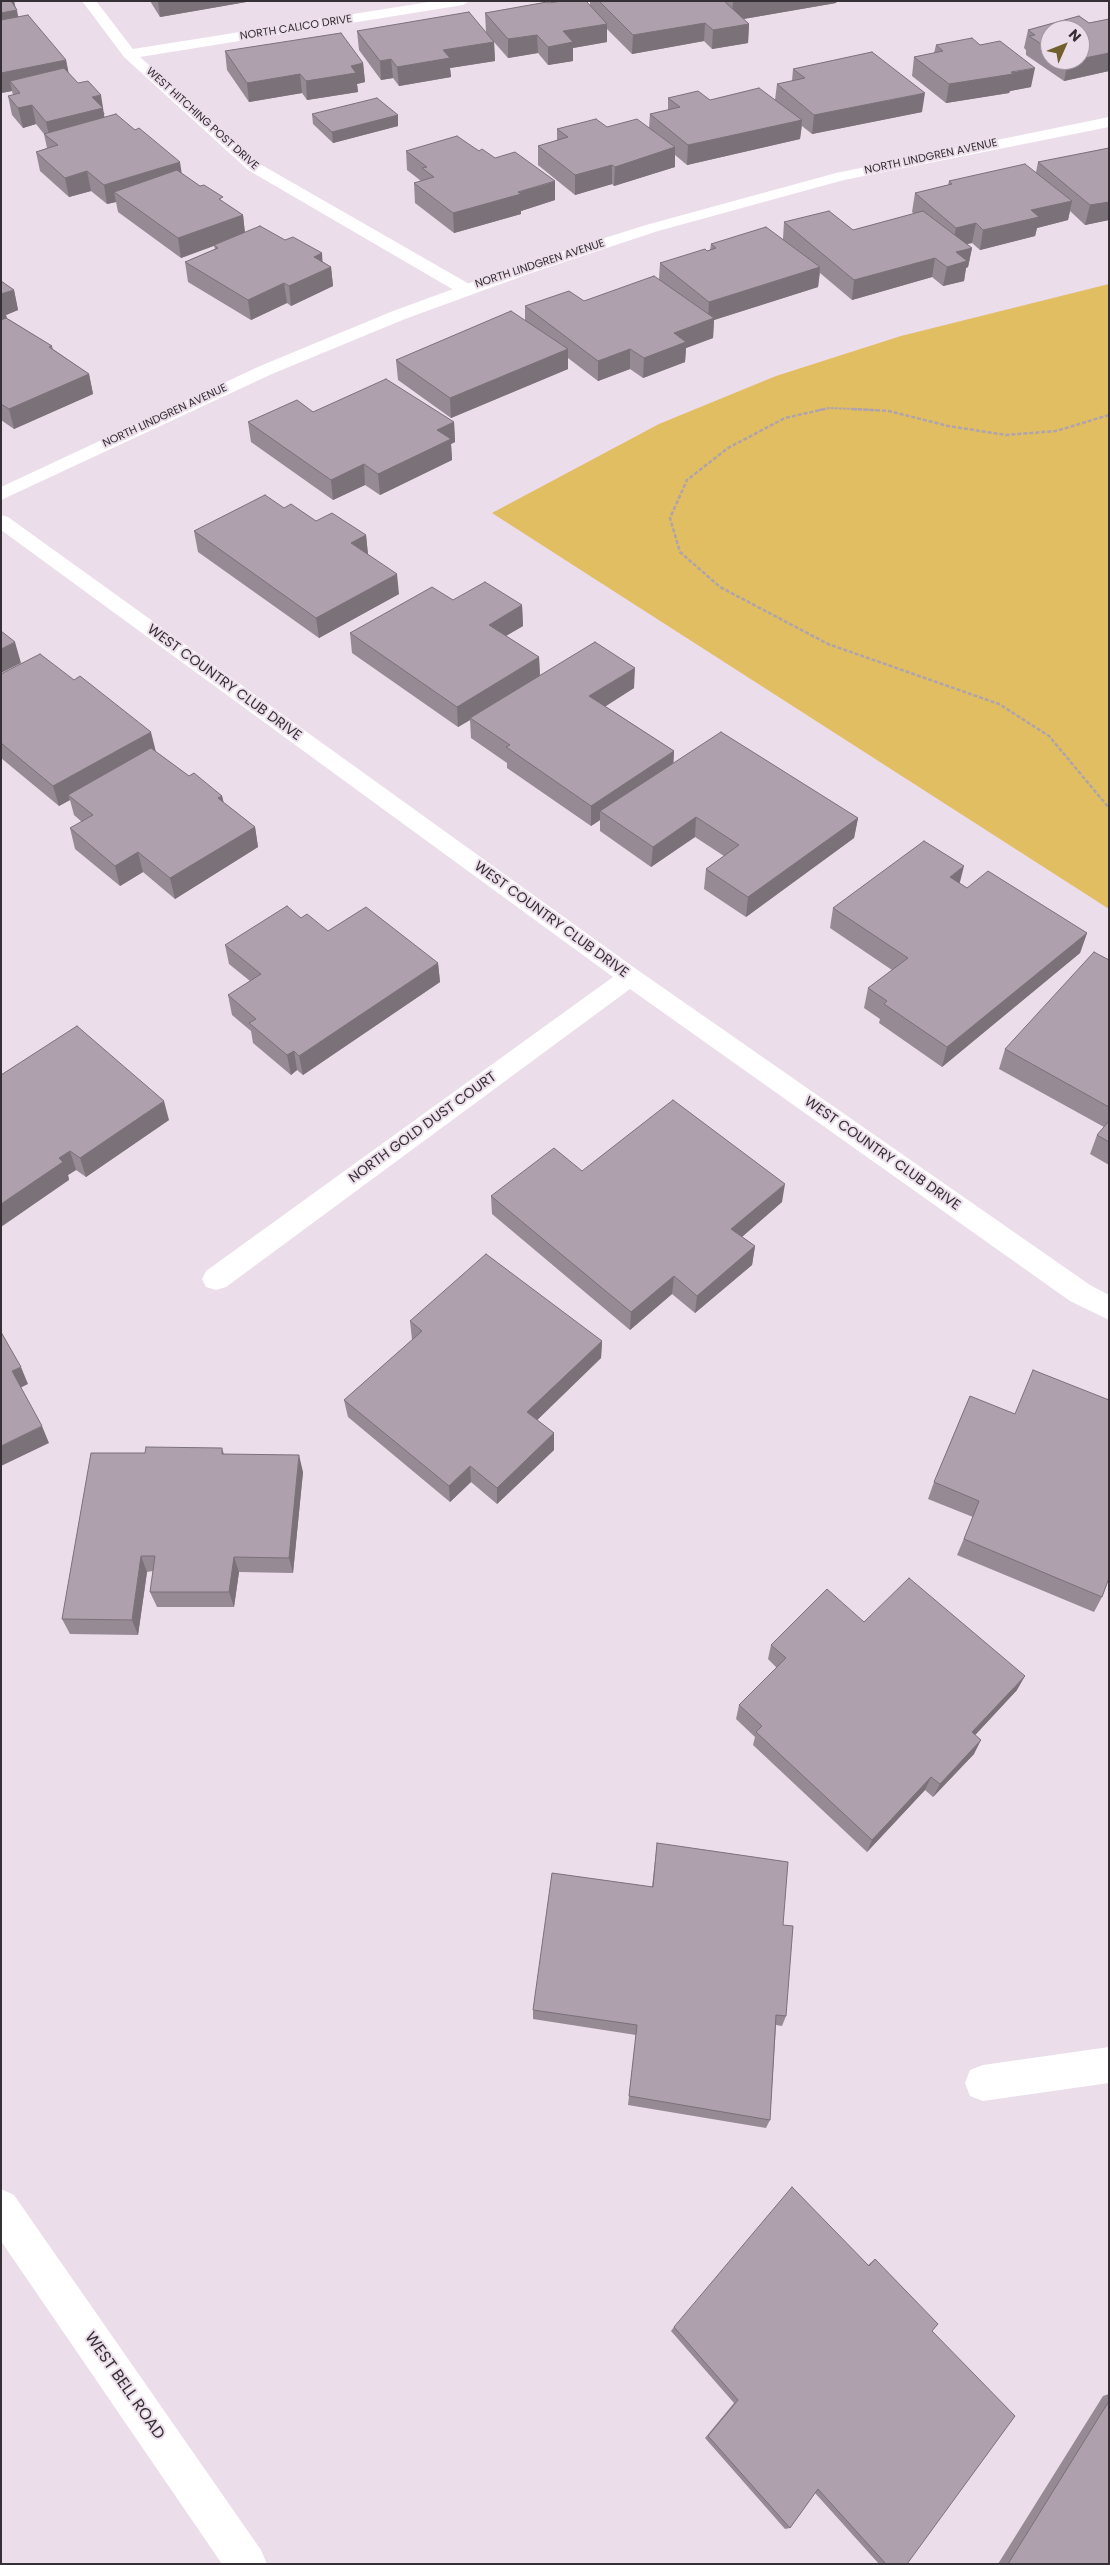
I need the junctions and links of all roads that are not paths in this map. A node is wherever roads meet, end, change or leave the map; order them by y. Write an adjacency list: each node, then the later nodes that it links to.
1 (89, 1): 3 (street, WEST HITCHING POST DRIVE)
2 (463, 1): 3 (street, NORTH CALICO DRIVE)
3 (129, 54): 5 (street, WEST HITCHING POST DRIVE)
4 (1109, 122): 5 (street, NORTH LINDGREN AVENUE)
5 (466, 289): 6 (street, NORTH LINDGREN AVENUE)
6 (1, 494)
7 (1, 522): 8 (street, WEST COUNTRY CLUB DRIVE)
8 (630, 977): 9 (street, NORTH GOLD DUST COURT); 10 (street, WEST COUNTRY CLUB DRIVE)
9 (216, 1279)
10 (1109, 1309)
11 (1109, 2065): 12 (street)
12 (983, 2083)
13 (1, 2208): 14 (street, WEST BELL ROAD)
14 (247, 2564)

